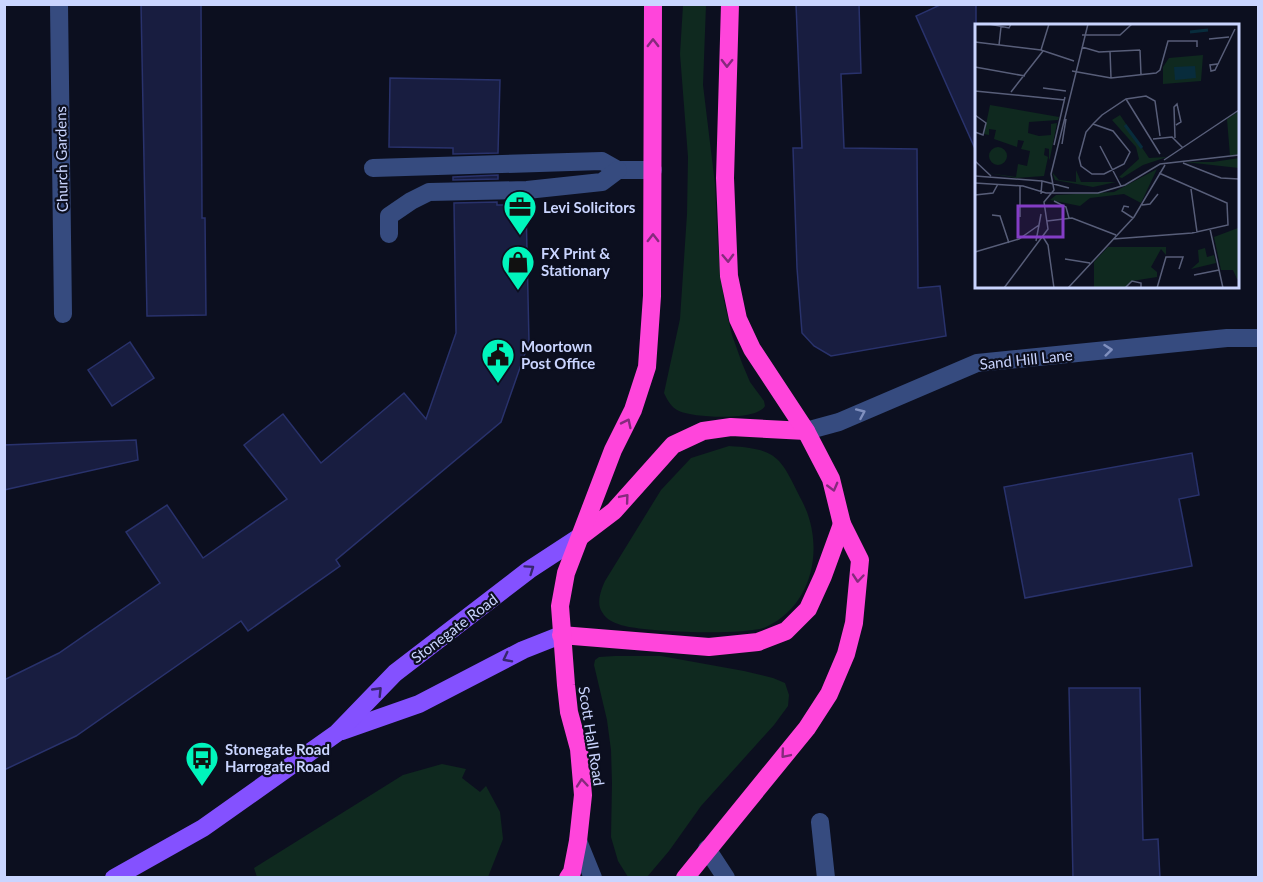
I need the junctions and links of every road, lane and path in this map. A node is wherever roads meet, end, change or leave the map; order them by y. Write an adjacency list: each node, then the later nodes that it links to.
1 (59, 4): 8 (street, Church Gardens)
2 (653, 4): 6 (highway, Scott Hall Road, one-way to 2)
3 (729, 4): 10 (highway, one-way to 10)
4 (373, 168): 5 (street)
5 (618, 170): 6 (street); 7 (street)
6 (653, 170): 12 (highway, Scott Hall Road, one-way to 6)
7 (389, 234)
8 (63, 314)
9 (1258, 338): 10 (street, Sand Hill Lane, one-way to 9)
10 (806, 431): 11 (highway, one-way to 11); 12 (highway, one-way to 10)
11 (842, 524): 13 (highway); 17 (highway, one-way to 17)
12 (581, 536): 13 (highway, Scott Hall Road); 14 (main road, Stonegate Road, one-way to 12)
13 (561, 635): 14 (main road, Stonegate Road, one-way to 14); 16 (highway, Scott Hall Road, one-way to 13)
14 (337, 733): 18 (main road, Stonegate Road)
15 (820, 822): 23 (street)
16 (578, 841): 19 (highway, Scott Hall Road); 20 (street)
17 (707, 849): 21 (highway); 22 (street)
18 (114, 878)
19 (568, 878)
20 (593, 878)
21 (685, 878)
22 (726, 878)
23 (826, 878)

